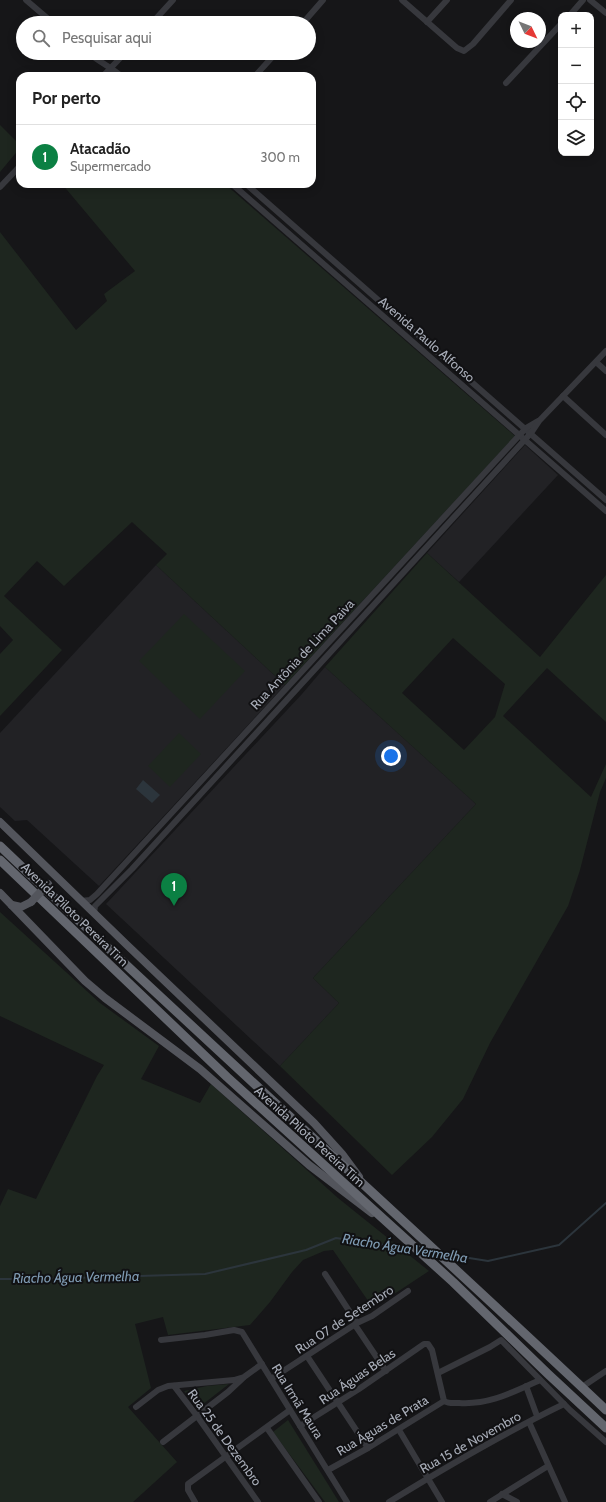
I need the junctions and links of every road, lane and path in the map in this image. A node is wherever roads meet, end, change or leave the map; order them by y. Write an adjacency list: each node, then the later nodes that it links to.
1 (26, 0): 11 (street)
2 (173, 0): 12 (street)
3 (323, 0): 13 (street)
4 (402, 0): 14 (street)
5 (447, 0): 14 (street)
6 (511, 0): 14 (street)
7 (583, 0): 9 (street)
8 (590, 0): 10 (street)
9 (573, 12)
10 (606, 13)
11 (45, 16)
12 (158, 16)
13 (309, 16)
14 (427, 22)
15 (558, 27): 25 (street)
16 (97, 60): 19 (street)
17 (118, 60): 20 (street)
18 (270, 60): 24 (street)
19 (99, 62): 20 (street); 21 (street)
20 (111, 68): 22 (street); 23 (street)
21 (104, 72)
22 (108, 72)
23 (116, 72)
24 (259, 72)
25 (506, 83)
26 (16, 170): 27 (street)
27 (0, 187)
28 (237, 188): 31 (street, Avenida Paulo Alfonso)
29 (251, 188): 30 (street, Avenida Paulo Alfonso)
30 (395, 314): 31 (street); 36 (street, Avenida Paulo Alfonso)
31 (390, 321): 38 (street, Avenida Paulo Alfonso)
32 (606, 351): 33 (street, Rua Antônia de Lima Paiva)
33 (596, 362): 34 (street); 35 (street, Rua Antônia de Lima Paiva)
34 (606, 371)
35 (563, 396): 36 (street, Rua Antônia de Lima Paiva); 37 (street)
36 (528, 430): 38 (street, Rua Antônia de Lima Paiva); 39 (street, Avenida Paulo Alfonso)
37 (606, 435)
38 (522, 437): 40 (street, Avenida Paulo Alfonso); 44 (street, Rua Antônia de Lima Paiva); 45 (street, Rua Antônia de Lima Paiva)
39 (568, 466): 40 (street); 41 (street, Avenida Paulo Alfonso)
40 (563, 473): 42 (street, Avenida Paulo Alfonso)
41 (605, 498): 42 (street)
42 (598, 504): 43 (street, Avenida Paulo Alfonso)
43 (606, 511)
44 (192, 789): 45 (street); 48 (street, Rua Antônia de Lima Paiva)
45 (199, 795): 49 (street, Rua Antônia de Lima Paiva)
46 (0, 822): 51 (main road)
47 (0, 846): 56 (highway, Avenida Piloto Pereira Tim)
48 (137, 850): 49 (street); 53 (street, Rua Antônia de Lima Paiva)
49 (144, 856): 55 (street, Rua Antônia de Lima Paiva)
50 (0, 860): 57 (highway, Avenida Piloto Pereira Tim)
51 (48, 869): 53 (main road); 54 (main road, bridge)
52 (0, 893): 54 (main road)
53 (81, 901): 55 (main road)
54 (12, 905): 57 (main road)
55 (94, 913): 56 (main road)
56 (368, 1188): 72 (highway, Avenida Piloto Pereira Tim)
57 (393, 1228): 84 (highway, Avenida Piloto Pereira Tim)
58 (325, 1274): 60 (street)
59 (408, 1291): 60 (street, Rua 07 de Setembro)
60 (356, 1324): 62 (street, Rua 07 de Setembro); 64 (street)
61 (161, 1340): 63 (street, Rua Irmã Maura)
62 (307, 1356): 68 (street, Rua 07 de Setembro); 74 (street)
63 (262, 1364): 67 (street); 68 (street, Rua Irmã Maura)
64 (386, 1371): 66 (street, Rua Águas Belas); 74 (street, Rua Águas Belas)
65 (606, 1371): 72 (street)
66 (438, 1373): 69 (street); 73 (street)
67 (244, 1377): 70 (street); 79 (street)
68 (271, 1378): 77 (street, Rua Irmã Maura)
69 (540, 1380): 71 (street, Rua Águas de Prata); 75 (street)
70 (174, 1386): 76 (street); 79 (street, Rua 25 de Dezembro)
71 (526, 1386): 73 (street, Rua Águas de Prata); 80 (street)
72 (582, 1387): 78 (highway, Avenida Piloto Pereira Tim)
73 (444, 1401): 85 (street, Rua Águas de Prata)
74 (337, 1404): 82 (street, Rua Águas Belas); 88 (street)
75 (564, 1404): 80 (street, Rua 15 de Novembro); 87 (street)
76 (136, 1406)
77 (290, 1410): 82 (street, Rua Irmã Maura); 83 (street)
78 (606, 1410)
79 (197, 1416): 86 (street); 89 (street, Rua 25 de Dezembro)
80 (538, 1416): 81 (street, Rua 15 de Novembro)
81 (528, 1422): 90 (street); 92 (street, Rua 15 de Novembro)
82 (300, 1426): 91 (street, Rua Irmã Maura)
83 (267, 1428): 89 (street); 96 (street)
84 (606, 1428)
85 (399, 1430): 88 (street, Rua Águas de Prata); 92 (street)
86 (163, 1442)
87 (606, 1442)
88 (368, 1448): 91 (street, Rua Águas de Prata)
89 (227, 1457): 94 (street); 95 (street, Rua 25 de Dezembro)
90 (548, 1466): 93 (street); 102 (street)
91 (328, 1470): 97 (street, Rua Irmã Maura)
92 (427, 1478): 98 (street, Rua 15 de Novembro); 99 (street)
93 (502, 1494): 100 (street); 101 (street)
94 (196, 1502)
95 (258, 1502)
96 (318, 1502)
97 (347, 1502)
98 (388, 1502)
99 (442, 1502)
100 (490, 1502)
101 (517, 1502)
102 (565, 1502)

